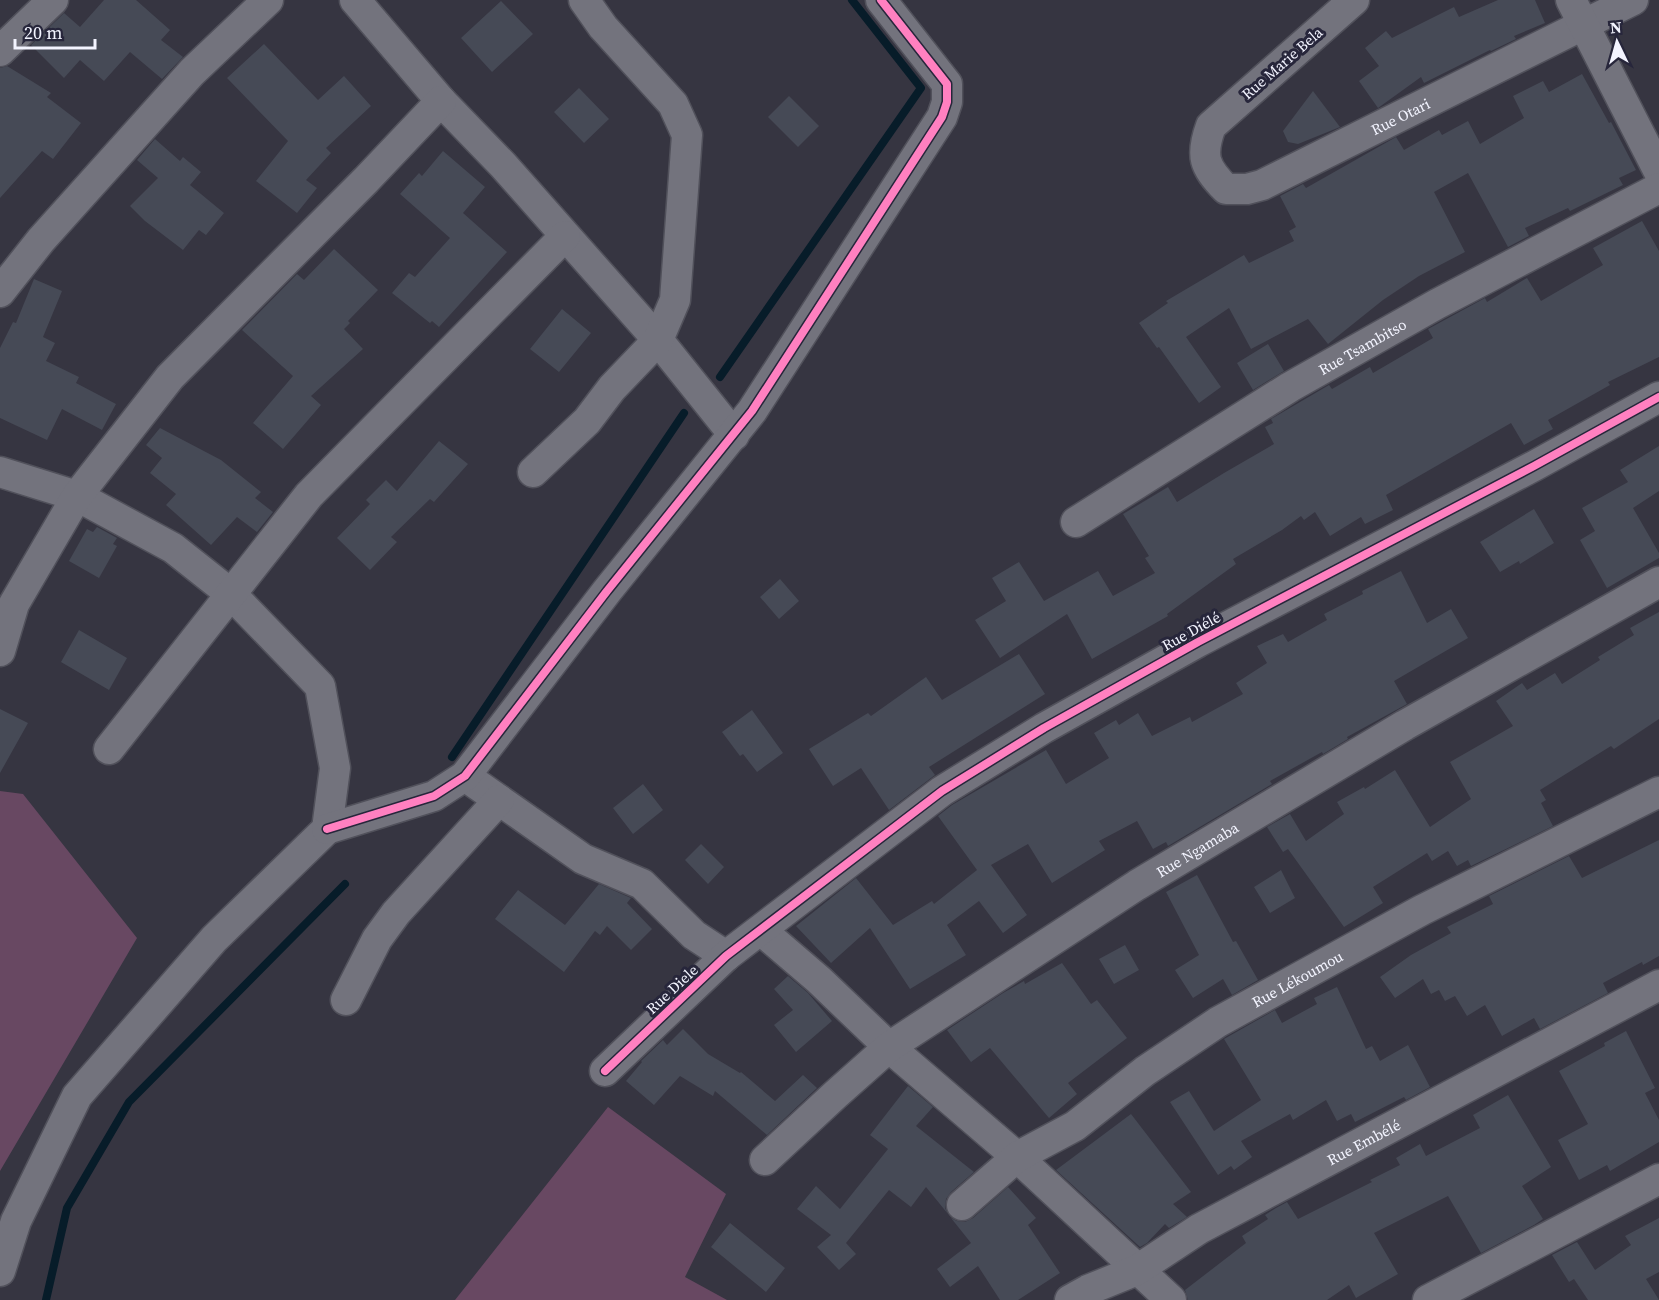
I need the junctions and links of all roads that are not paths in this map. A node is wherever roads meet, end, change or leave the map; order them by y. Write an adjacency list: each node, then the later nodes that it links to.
1 (53, 0): 9 (street)
2 (268, 0): 15 (street)
3 (355, 0): 10 (street)
4 (584, 0): 16 (street)
5 (881, 0): 18 (street)
6 (1354, 0): 11 (street, Rue Marie Bela)
7 (1633, 0): 8 (street, Rue Otari)
8 (1577, 12): 11 (street, Rue Otari); 12 (street)
9 (0, 51)
10 (441, 101): 14 (street); 21 (street)
11 (1211, 126)
12 (1659, 172)
13 (1659, 188): 22 (street, Rue Tsambitso)
14 (565, 236): 16 (street); 24 (street)
15 (0, 292)
16 (658, 340): 18 (street); 20 (street)
17 (1659, 397): 31 (street, Rue Diélé)
18 (734, 435): 27 (street)
19 (0, 472): 21 (street)
20 (533, 472)
21 (77, 496): 24 (street); 25 (street)
22 (1076, 522)
23 (1659, 582): 35 (street, Rue Ngamaba)
24 (231, 594): 26 (street); 30 (street)
25 (0, 651)
26 (109, 749)
27 (465, 776): 29 (street); 30 (street)
28 (1659, 792): 37 (street, Rue Lékoumou)
29 (499, 800): 32 (street); 34 (street)
30 (327, 828): 42 (street)
31 (762, 931): 32 (street, Rue Diele); 35 (street)
32 (726, 956): 36 (street, Rue Diele)
33 (1659, 985): 41 (street, Rue Embélé)
34 (346, 1000)
35 (889, 1047): 37 (street); 38 (street, Rue Ngamaba)
36 (604, 1071)
37 (1017, 1157): 40 (street, Rue Lékoumou); 41 (street)
38 (765, 1160)
39 (1659, 1179): 45 (street)
40 (963, 1205)
41 (1137, 1270): 43 (street, Rue Embélé); 44 (street)
42 (0, 1271)
43 (1070, 1300)
44 (1171, 1300)
45 (1428, 1300)

